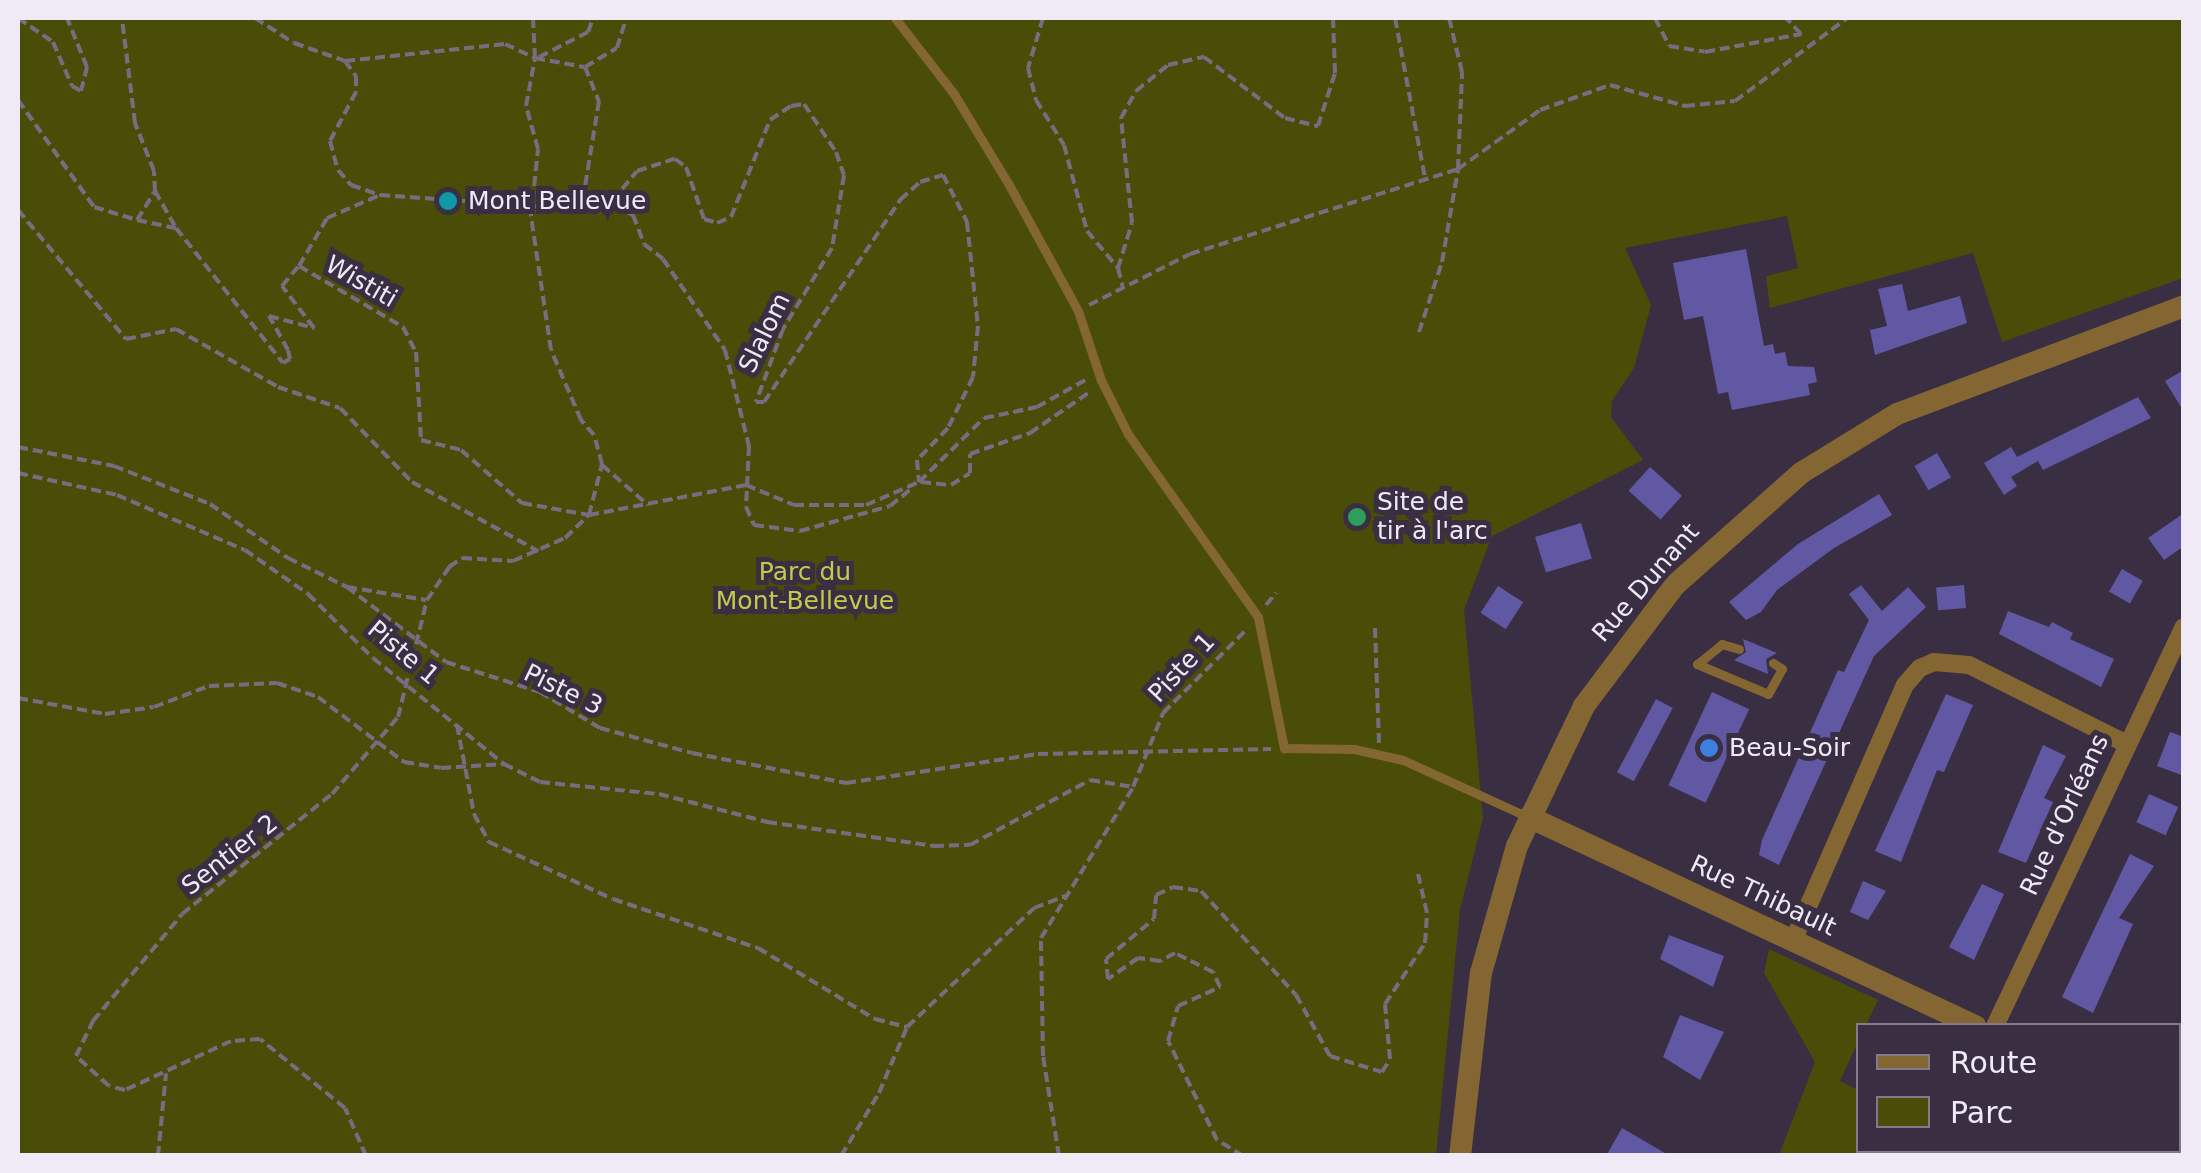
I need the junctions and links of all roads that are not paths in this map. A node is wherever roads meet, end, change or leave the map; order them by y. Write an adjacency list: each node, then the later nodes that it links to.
1 (894, 18): 7 (lane)
2 (2184, 306): 7 (street, Rue Dunant)
3 (2184, 627): 6 (street, Rue d'Orléans)
4 (1739, 649): 5 (lane)
5 (1773, 663)
6 (2125, 743): 8 (street); 10 (street, Rue d'Orléans)
7 (1528, 818): 8 (street, Rue Thibault); 11 (street, Rue Dunant)
8 (1793, 941): 9 (street, Rue Thibault)
9 (1968, 1023)
10 (1996, 1023)
11 (1460, 1156)

